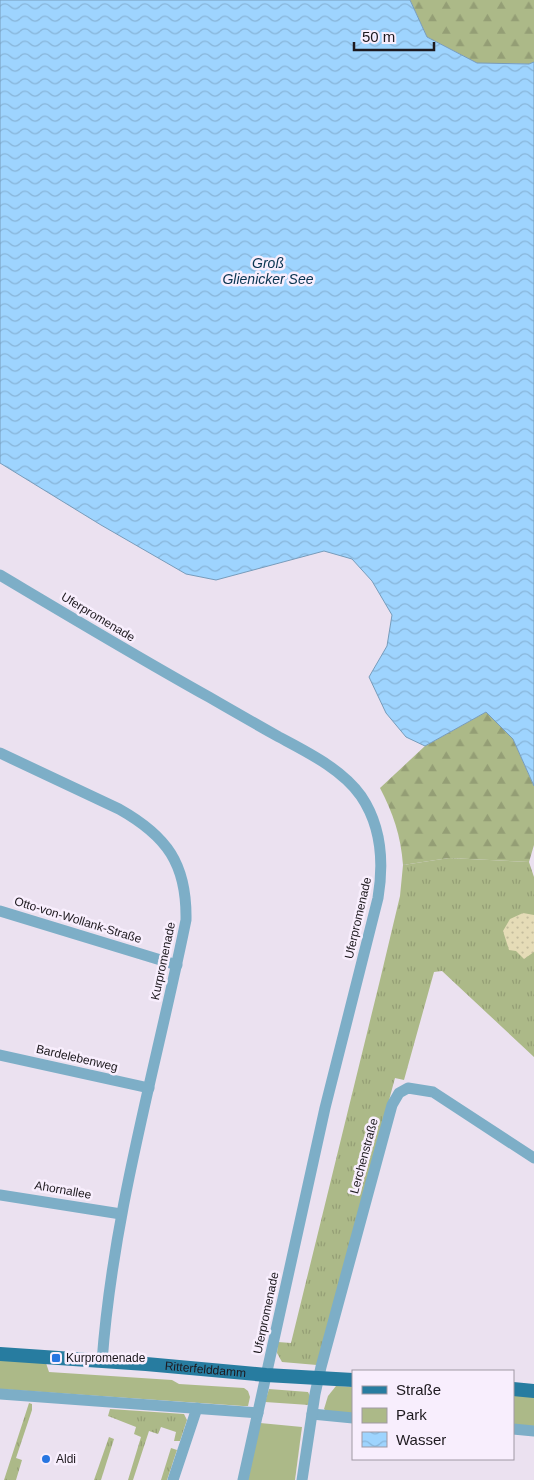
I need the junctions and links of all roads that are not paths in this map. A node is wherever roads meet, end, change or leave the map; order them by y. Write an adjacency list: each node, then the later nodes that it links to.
1 (0, 575): 12 (street, Uferpromenade)
2 (0, 753): 4 (street, Kurpromenade)
3 (0, 911): 4 (street, Otto-von-Wollank-Straße)
4 (177, 965): 6 (street, Kurpromenade)
5 (0, 1055): 6 (street, Bardelebenweg)
6 (149, 1088): 9 (street, Kurpromenade)
7 (534, 1158): 13 (street, Lerchenstraße)
8 (0, 1195): 9 (street, Ahornallee)
9 (121, 1214): 11 (street, Kurpromenade)
10 (0, 1354): 11 (main road, Ritterfelddamm)
11 (102, 1362): 12 (main road, Ritterfelddamm)
12 (266, 1375): 13 (main road, Ritterfelddamm); 19 (street, Uferpromenade)
13 (320, 1378): 14 (main road, Ritterfelddamm); 20 (street)
14 (352, 1380)
15 (514, 1389): 16 (main road)
16 (534, 1391)
17 (0, 1394): 18 (street)
18 (196, 1408): 19 (street); 24 (street)
19 (258, 1413): 25 (street, Uferpromenade)
20 (312, 1414): 21 (street); 26 (street)
21 (352, 1418)
22 (514, 1429): 23 (street)
23 (534, 1431)
24 (173, 1480)
25 (243, 1480)
26 (302, 1480)

